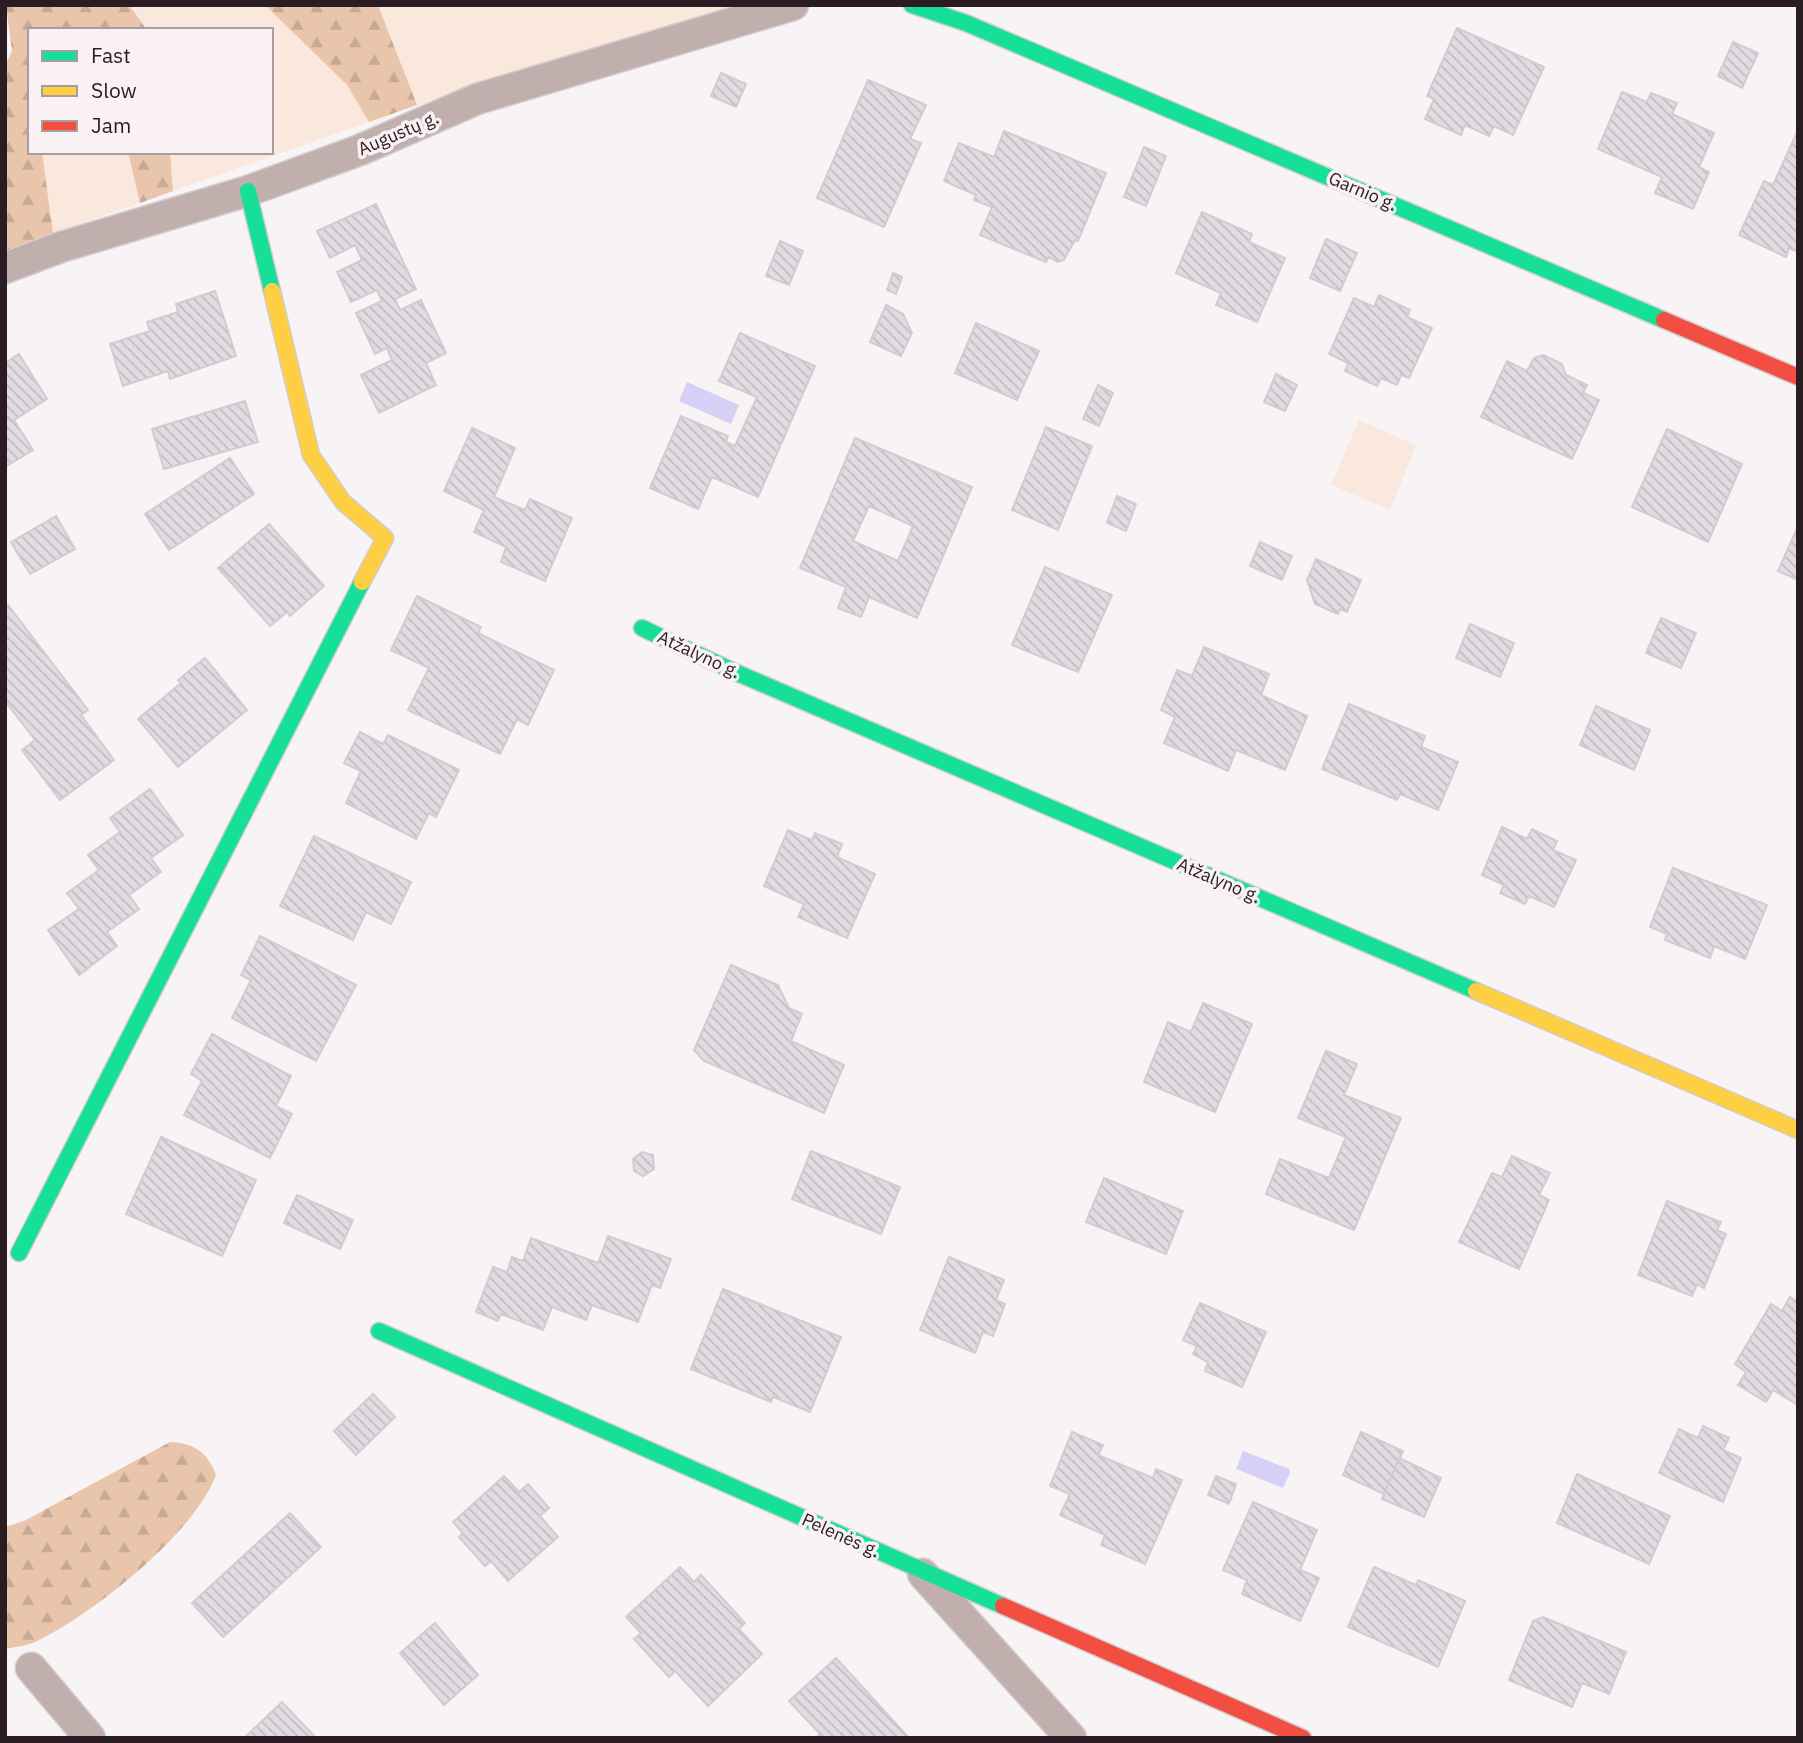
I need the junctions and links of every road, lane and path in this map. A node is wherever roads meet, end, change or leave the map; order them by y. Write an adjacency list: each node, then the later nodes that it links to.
1 (793, 5): 3 (street, Augustų g.)
2 (922, 6): 5 (street, Garnio g.)
3 (248, 191): 4 (street, Augustų g.); 8 (street)
4 (5, 268)
5 (1798, 377)
6 (642, 628): 7 (street, Atžalyno g.)
7 (1798, 1130)
8 (19, 1253)
9 (379, 1331): 10 (street, Pelenės g.)
10 (918, 1569): 13 (street); 14 (street, Pelenės g.)
11 (31, 1668): 12 (street)
12 (90, 1738)
13 (1071, 1738)
14 (1303, 1738)

